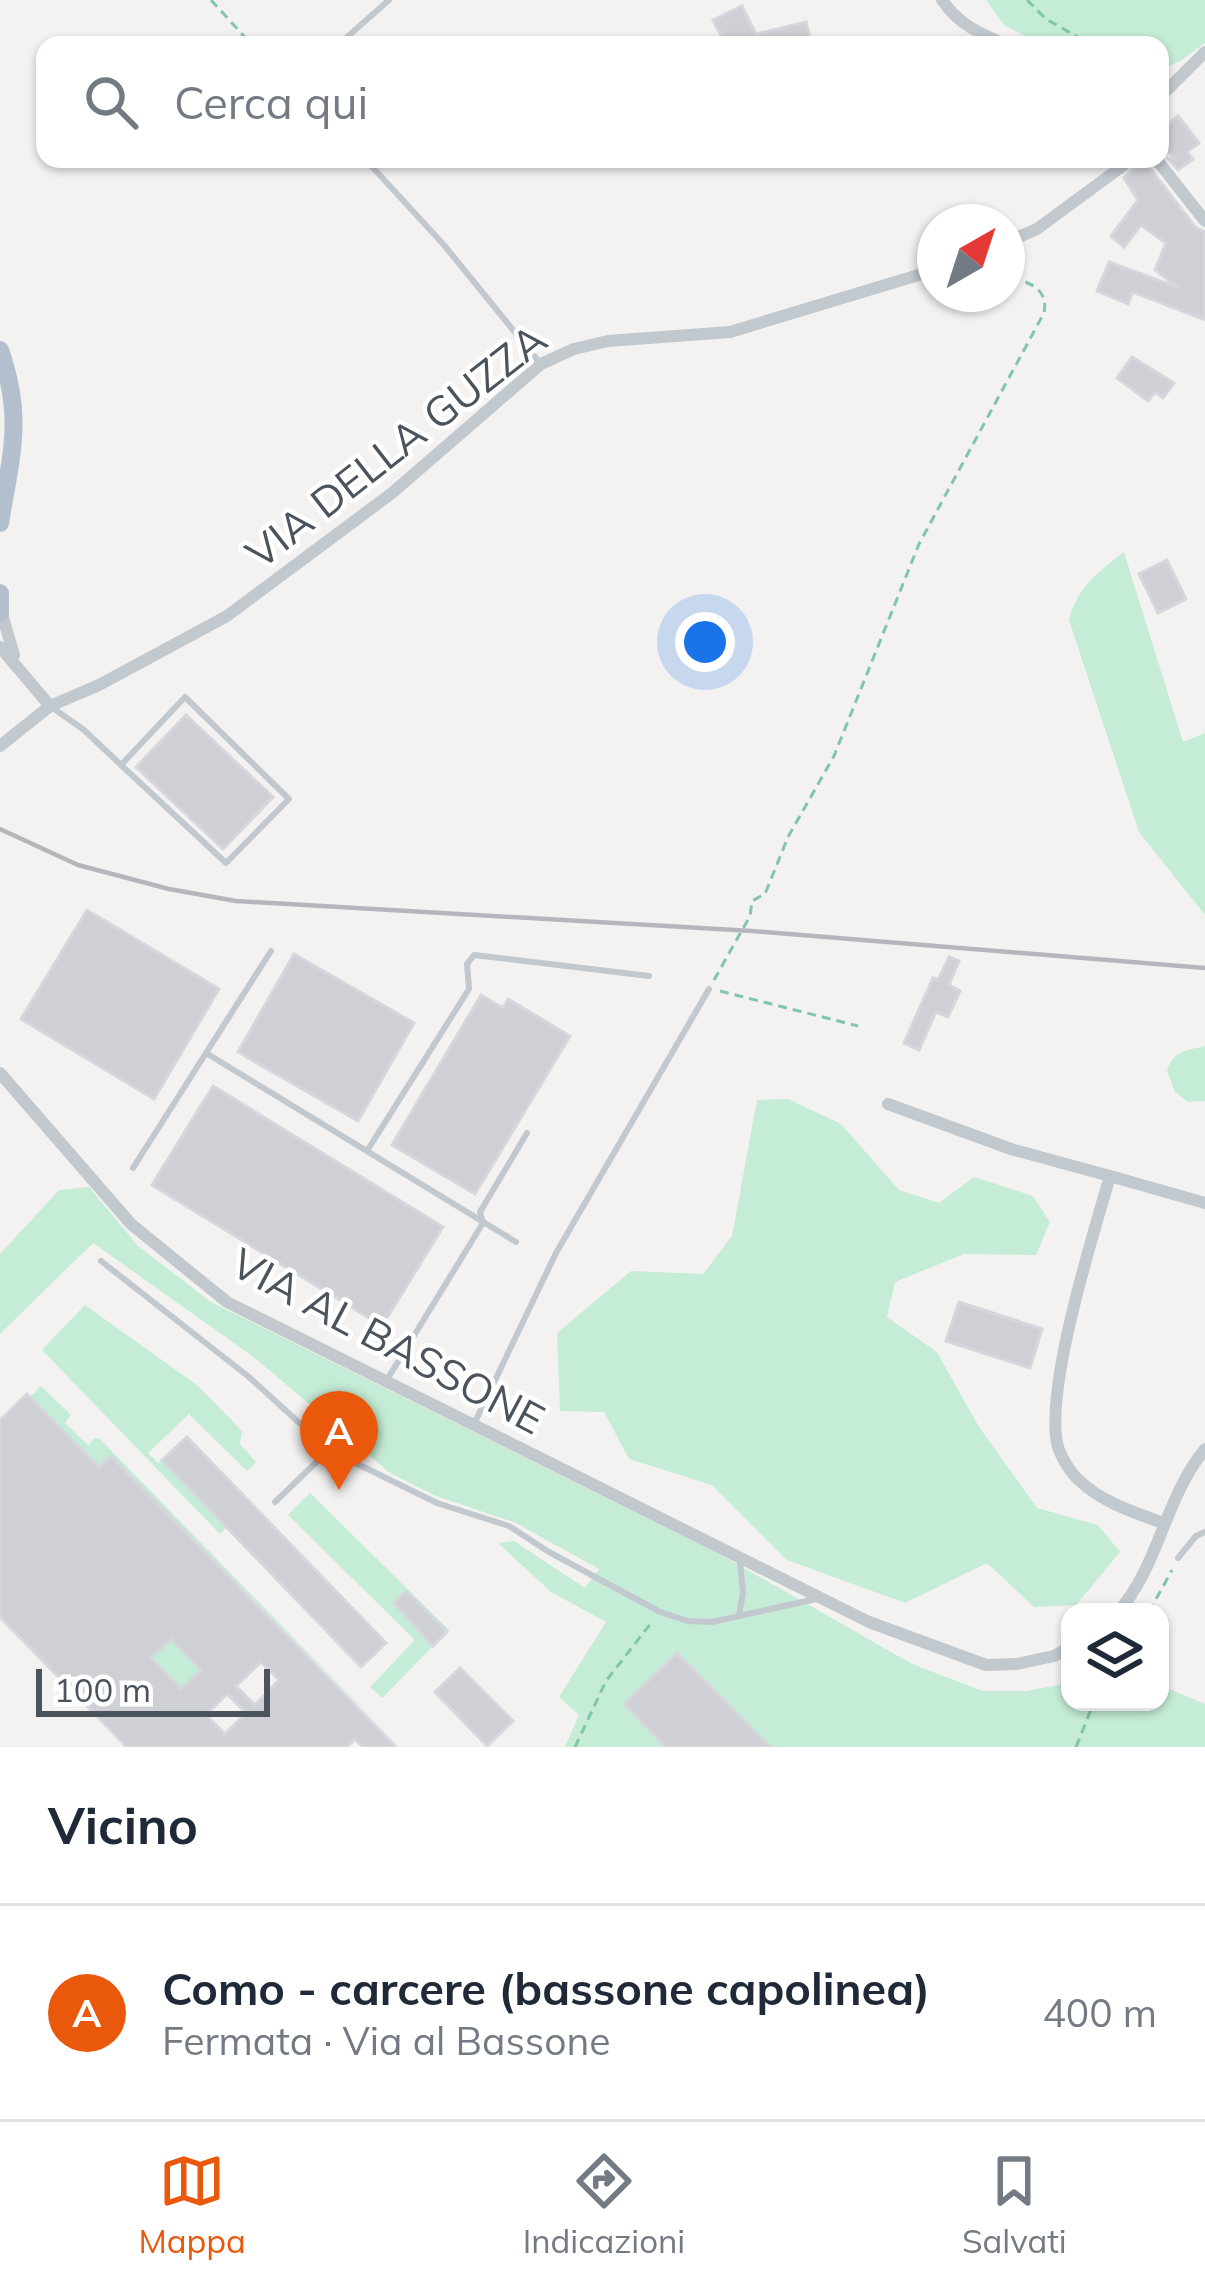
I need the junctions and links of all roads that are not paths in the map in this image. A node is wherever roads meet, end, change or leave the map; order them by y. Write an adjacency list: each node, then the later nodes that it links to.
1 (389, 0): 3 (lane)
2 (942, 0): 4 (street)
3 (348, 36)
4 (985, 36)
5 (1205, 52): 6 (street)
6 (1169, 88)
7 (372, 168): 14 (lane)
8 (1120, 168): 11 (street)
9 (1163, 168): 10 (street)
10 (1205, 221)
11 (1025, 234)
12 (917, 275): 14 (street, VIA DELLA GUZZA)
13 (0, 350): 15 (main road)
14 (542, 364): 20 (street, VIA DELLA GUZZA)
15 (0, 520)
16 (0, 593): 17 (main road)
17 (0, 612): 19 (street)
18 (0, 647): 19 (street)
19 (20, 667): 20 (street)
20 (50, 706): 21 (street, VIA DELLA GUZZA); 22 (lane)
21 (0, 746)
22 (121, 765): 22 (lane)
23 (271, 951): 26 (lane)
24 (649, 976): 30 (lane)
25 (709, 989): 38 (lane)
26 (206, 1053): 30 (lane); 31 (lane)
27 (0, 1073): 37 (street, VIA AL BASSONE)
28 (888, 1104): 32 (street)
29 (527, 1133): 34 (lane)
30 (367, 1151): 34 (lane)
31 (133, 1168)
32 (1109, 1176): 33 (street); 42 (street)
33 (1205, 1203)
34 (483, 1223): 35 (lane); 37 (lane)
35 (515, 1242)
36 (101, 1261): 40 (lane, VIA AL BASSONE)
37 (386, 1382): 38 (street, VIA AL BASSONE)
38 (473, 1425): 44 (street, VIA AL BASSONE)
39 (1205, 1449): 42 (street)
40 (329, 1450): 41 (lane); 48 (lane, VIA AL BASSONE)
41 (275, 1502)
42 (1162, 1523): 47 (street)
43 (1205, 1532): 45 (lane)
44 (739, 1558): 46 (street, VIA AL BASSONE); 48 (lane)
45 (1178, 1558)
46 (820, 1598): 48 (lane, VIA AL BASSONE); 49 (street, VIA AL BASSONE)
47 (1123, 1603)
48 (739, 1616)
49 (1061, 1650)

